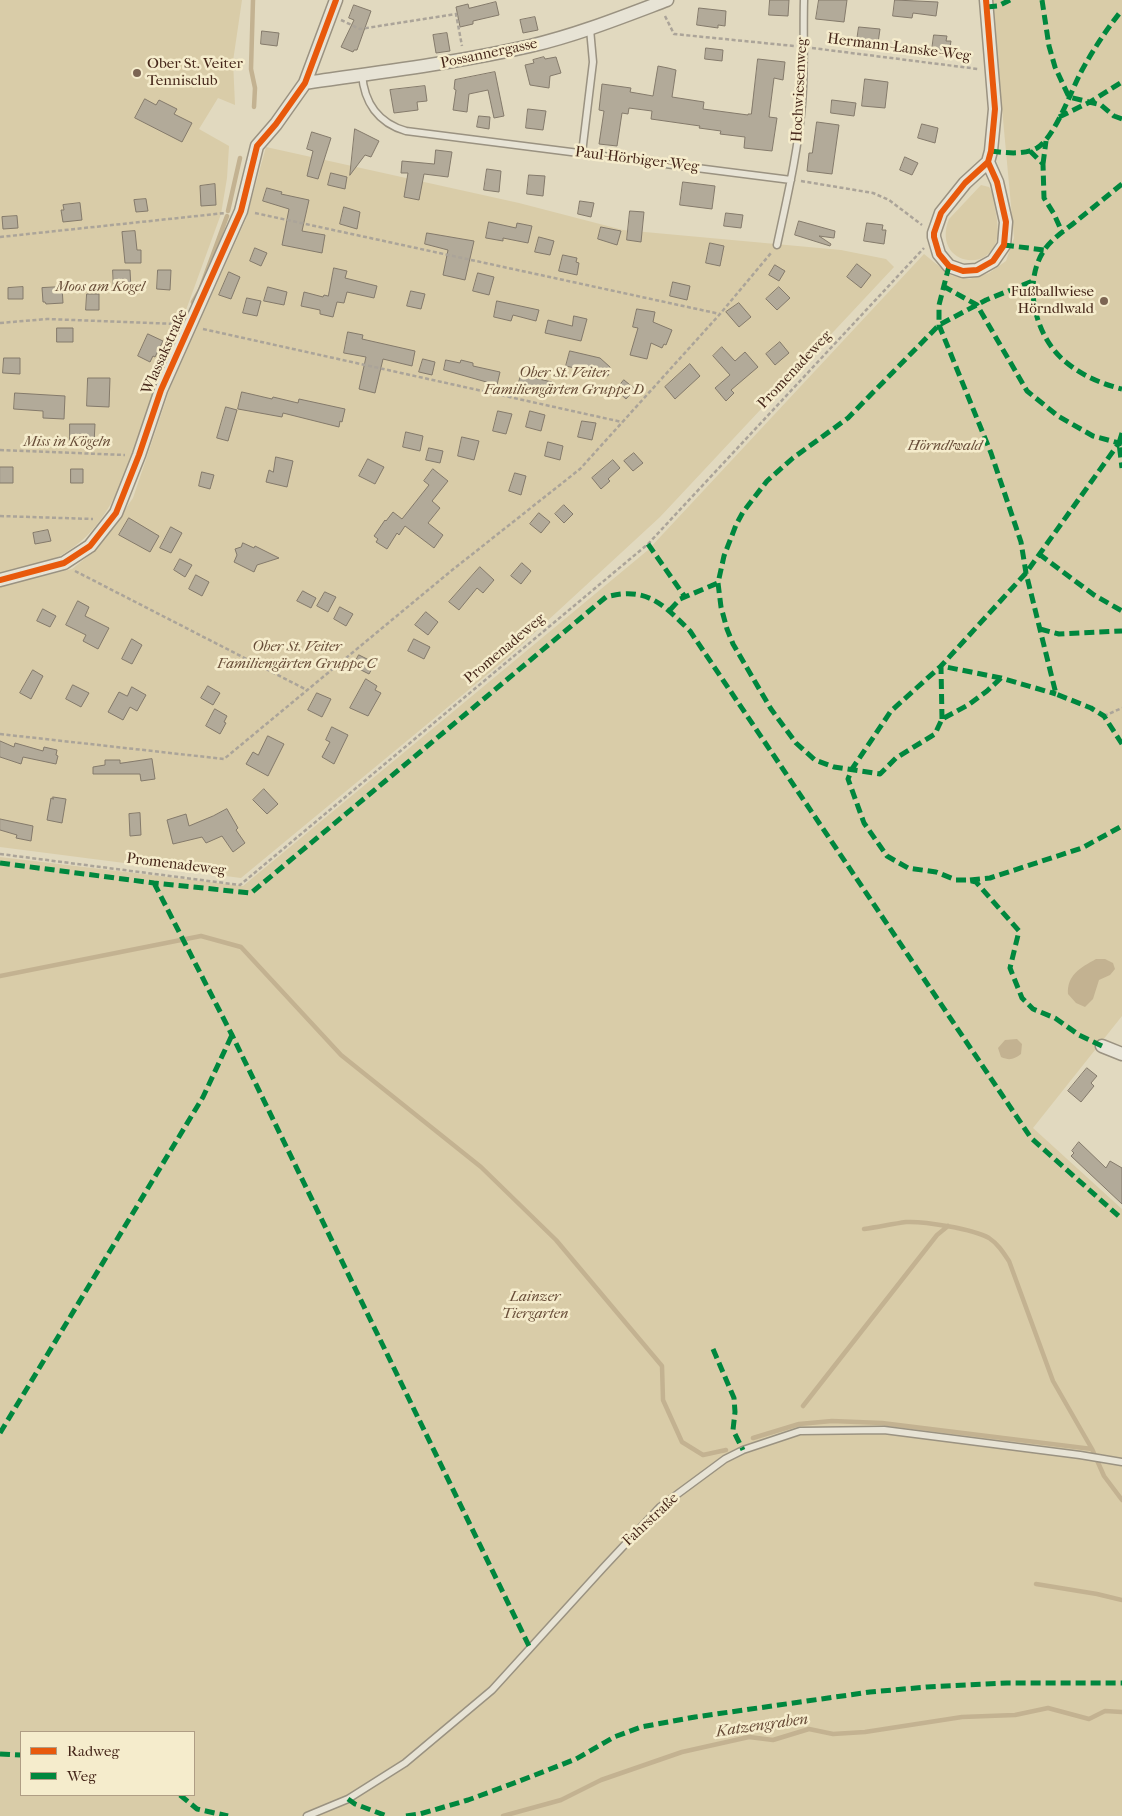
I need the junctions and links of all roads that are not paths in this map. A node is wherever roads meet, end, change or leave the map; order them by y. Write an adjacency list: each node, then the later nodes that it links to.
1 (336, 0): 7 (street, Wlassakstraße)
2 (804, 0): 10 (lane, Hochwiesenweg)
3 (986, 0): 9 (street)
4 (663, 2): 5 (street, Possannergasse)
5 (590, 29): 6 (street, Possannergasse); 8 (lane)
6 (362, 74): 7 (street, Possannergasse); 8 (lane, Paul-Hörbiger-Weg)
7 (305, 83): 12 (street, Wlassakstraße)
8 (582, 153): 10 (lane, Paul-Hörbiger-Weg)
9 (988, 162): 9 (street)
10 (791, 180): 11 (lane, Hochwiesenweg)
11 (777, 245)
12 (0, 580)
13 (1102, 1046): 14 (street)
14 (1122, 1054)
15 (1122, 1462): 16 (lane, Fahrstraße)
16 (307, 1816)

